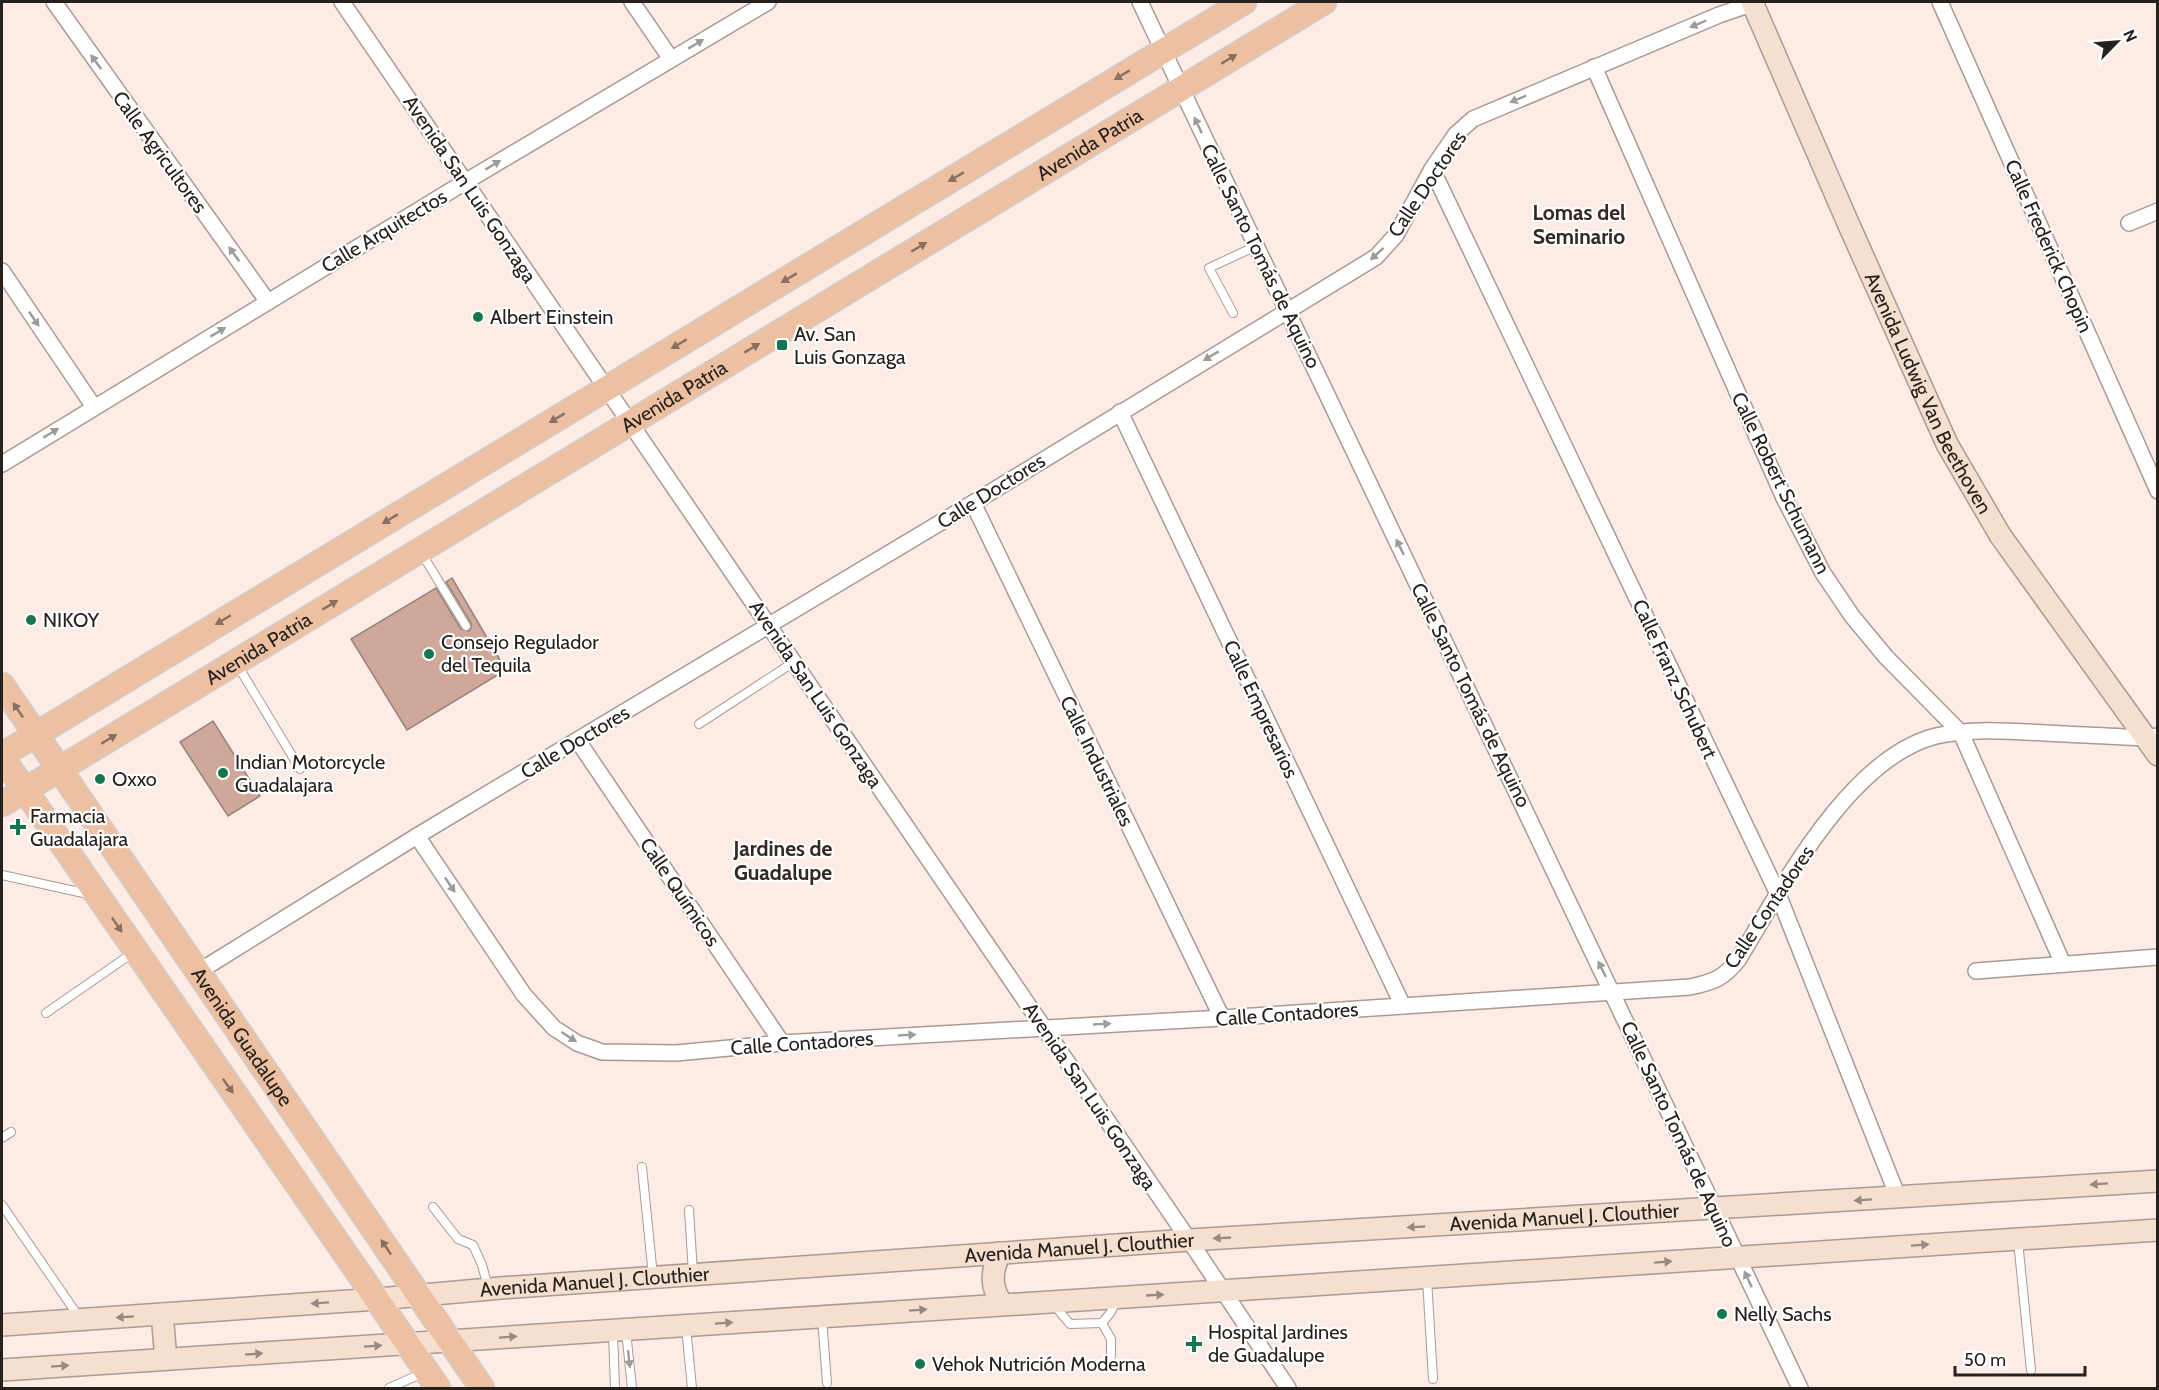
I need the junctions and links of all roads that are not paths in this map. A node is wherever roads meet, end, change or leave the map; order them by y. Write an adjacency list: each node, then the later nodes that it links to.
1 (54, 2): 20 (street, Calle Agricultores, one-way to 1)
2 (342, 2): 15 (street, Avenida San Luis Gonzaga)
3 (632, 2): 11 (street)
4 (768, 2): 11 (street, Calle Arquitectos, one-way to 4)
5 (1140, 2): 10 (street, Calle Santo Tomás de Aquino)
6 (1244, 2): 10 (main road, Avenida Patria)
7 (1324, 2): 13 (main road, Avenida Patria, one-way to 7)
8 (1754, 2): 12 (street, Calle Doctores, one-way to 12); 40 (main road, Avenida Ludwig Van Beethoven)
9 (1940, 2): 28 (street, Calle Frederick Chopin)
10 (1163, 51): 13 (street, Calle Santo Tomás de Aquino); 23 (main road, Avenida Patria, one-way to 23)
11 (671, 59): 15 (street, Calle Arquitectos, one-way to 11)
12 (1594, 67): 14 (street, Calle Doctores, one-way to 14); 37 (street, Calle Robert Schumann)
13 (1181, 89): 18 (street, Calle Santo Tomás de Aquino, one-way to 13); 26 (main road, Avenida Patria, one-way to 13)
14 (1432, 169): 21 (street, Calle Doctores, one-way to 21); 48 (street, Calle Franz Schubert)
15 (465, 182): 20 (street, Calle Arquitectos); 23 (street, Avenida San Luis Gonzaga)
16 (2157, 211): 17 (street)
17 (2129, 223)
18 (1256, 246): 21 (street, Calle Santo Tomás de Aquino); 22 (lane)
19 (2, 271): 24 (street, one-way to 24)
20 (268, 302): 24 (street, Calle Arquitectos, one-way to 20)
21 (1287, 310): 25 (street, Calle Doctores, one-way to 25); 55 (street, Calle Santo Tomás de Aquino, one-way to 21)
22 (1233, 313)
23 (607, 388): 26 (street, Avenida San Luis Gonzaga); 38 (main road, Avenida Patria, one-way to 38)
24 (94, 407): 27 (street, Calle Arquitectos, one-way to 24)
25 (1120, 412): 29 (street, Calle Doctores); 56 (street, Calle Empresarios)
26 (630, 422): 30 (main road, Avenida Patria); 32 (street, Avenida San Luis Gonzaga)
27 (2, 464)
28 (2157, 491)
29 (973, 503): 32 (street, Calle Doctores); 58 (street, Calle Industriales)
30 (420, 550): 31 (lane); 33 (main road, Avenida Patria, one-way to 30)
31 (466, 626)
32 (769, 626): 34 (street, Avenida San Luis Gonzaga); 39 (street, Calle Doctores)
33 (236, 662): 42 (main road, Avenida Patria, one-way to 33); 43 (lane)
34 (794, 662): 36 (lane); 59 (street, Avenida San Luis Gonzaga)
35 (2, 685): 38 (main road, Avenida Guadalupe, one-way to 35)
36 (699, 724)
37 (1960, 733): 40 (street, Calle Contadores); 48 (street, Calle Contadores); 52 (street, Calle Robert Schumann)
38 (35, 734): 41 (main road, Avenida Patria); 42 (main road, Avenida Guadalupe)
39 (578, 741): 46 (street, Calle Doctores); 60 (street, Calle Químicos)
40 (2153, 743)
41 (2, 756): 44 (main road, Avenida Guadalupe)
42 (59, 769): 44 (main road, Avenida Patria); 54 (main road, Avenida Guadalupe)
43 (300, 769)
44 (25, 790): 45 (main road, Avenida Patria); 49 (main road, Avenida Guadalupe)
45 (2, 804)
46 (417, 836): 54 (street, Calle Doctores); 60 (street, Calle Contadores, one-way to 60)
47 (2, 875): 49 (lane)
48 (1778, 894): 55 (street, Calle Contadores); 65 (street, Calle Franz Schubert)
49 (97, 895): 50 (main road, Avenida Guadalupe, one-way to 50)
50 (135, 951): 57 (lane); 82 (main road, Avenida Guadalupe, one-way to 82)
51 (2157, 957): 52 (street)
52 (2063, 964): 53 (street)
53 (1976, 971)
54 (198, 972): 80 (main road, Avenida Guadalupe, one-way to 54)
55 (1613, 992): 56 (street, Calle Contadores); 68 (street, Calle Santo Tomás de Aquino)
56 (1403, 1006): 58 (street, Calle Contadores)
57 (46, 1013)
58 (1222, 1018): 59 (street, Calle Contadores, one-way to 58)
59 (1043, 1027): 60 (street, Calle Contadores, one-way to 59); 72 (street, Avenida San Luis Gonzaga)
60 (782, 1043)
61 (11, 1132): 62 (lane)
62 (2, 1138)
63 (642, 1167): 76 (lane)
64 (2157, 1181): 65 (main road, Avenida Manuel J. Clouthier, one-way to 65)
65 (1898, 1197): 68 (main road, Avenida Manuel J. Clouthier, one-way to 68)
66 (2, 1205): 87 (lane)
67 (433, 1207): 78 (lane)
68 (1715, 1209): 72 (main road, Avenida Manuel J. Clouthier, one-way to 72); 74 (street, Calle Santo Tomás de Aquino)
69 (689, 1210): 75 (lane)
70 (2157, 1230): 71 (main road)
71 (2017, 1239): 74 (main road, one-way to 71); 97 (lane)
72 (1190, 1240): 73 (main road, Avenida Manuel J. Clouthier); 79 (street, Avenida San Luis Gonzaga)
73 (1000, 1253): 75 (main road, Avenida Manuel J. Clouthier); 84 (main road)
74 (1738, 1257): 77 (main road, one-way to 74); 107 (street, Calle Santo Tomás de Aquino, one-way to 74)
75 (693, 1274): 76 (main road, Avenida Manuel J. Clouthier)
76 (653, 1277): 78 (main road, Avenida Manuel J. Clouthier)
77 (1427, 1278): 79 (main road); 98 (lane)
78 (488, 1289): 80 (main road, Avenida Manuel J. Clouthier)
79 (1223, 1291): 81 (main road, one-way to 79); 106 (street, Avenida San Luis Gonzaga)
80 (419, 1295): 82 (main road, Avenida Manuel J. Clouthier); 92 (main road, Avenida Guadalupe)
81 (1118, 1297): 83 (main road); 88 (lane)
82 (378, 1299): 85 (main road, Avenida Manuel J. Clouthier, one-way to 85); 93 (main road, Avenida Guadalupe)
83 (1052, 1301): 84 (main road); 88 (lane)
84 (1002, 1304): 86 (main road, one-way to 84)
85 (162, 1314): 87 (main road, Avenida Manuel J. Clouthier, one-way to 87); 95 (main road)
86 (822, 1316): 90 (main road, one-way to 86); 100 (lane)
87 (81, 1320): 89 (main road, Avenida Manuel J. Clouthier)
88 (1101, 1323): 94 (lane)
89 (2, 1325)
90 (686, 1325): 91 (main road); 105 (lane)
91 (619, 1330): 92 (main road, one-way to 91); 103 (lane); 104 (lane, one-way to 104)
92 (450, 1341): 93 (main road); 102 (main road, Avenida Guadalupe)
93 (409, 1344): 95 (main road, one-way to 93); 99 (main road, Avenida Guadalupe)
94 (1111, 1356)
95 (166, 1359): 96 (main road, one-way to 95)
96 (2, 1370)
97 (2031, 1370)
98 (1433, 1379)
99 (433, 1380): 101 (lane)
100 (827, 1383)
101 (388, 1389)
102 (482, 1389)
103 (615, 1389)
104 (632, 1389)
105 (692, 1389)
106 (1288, 1389)
107 (1800, 1389)

